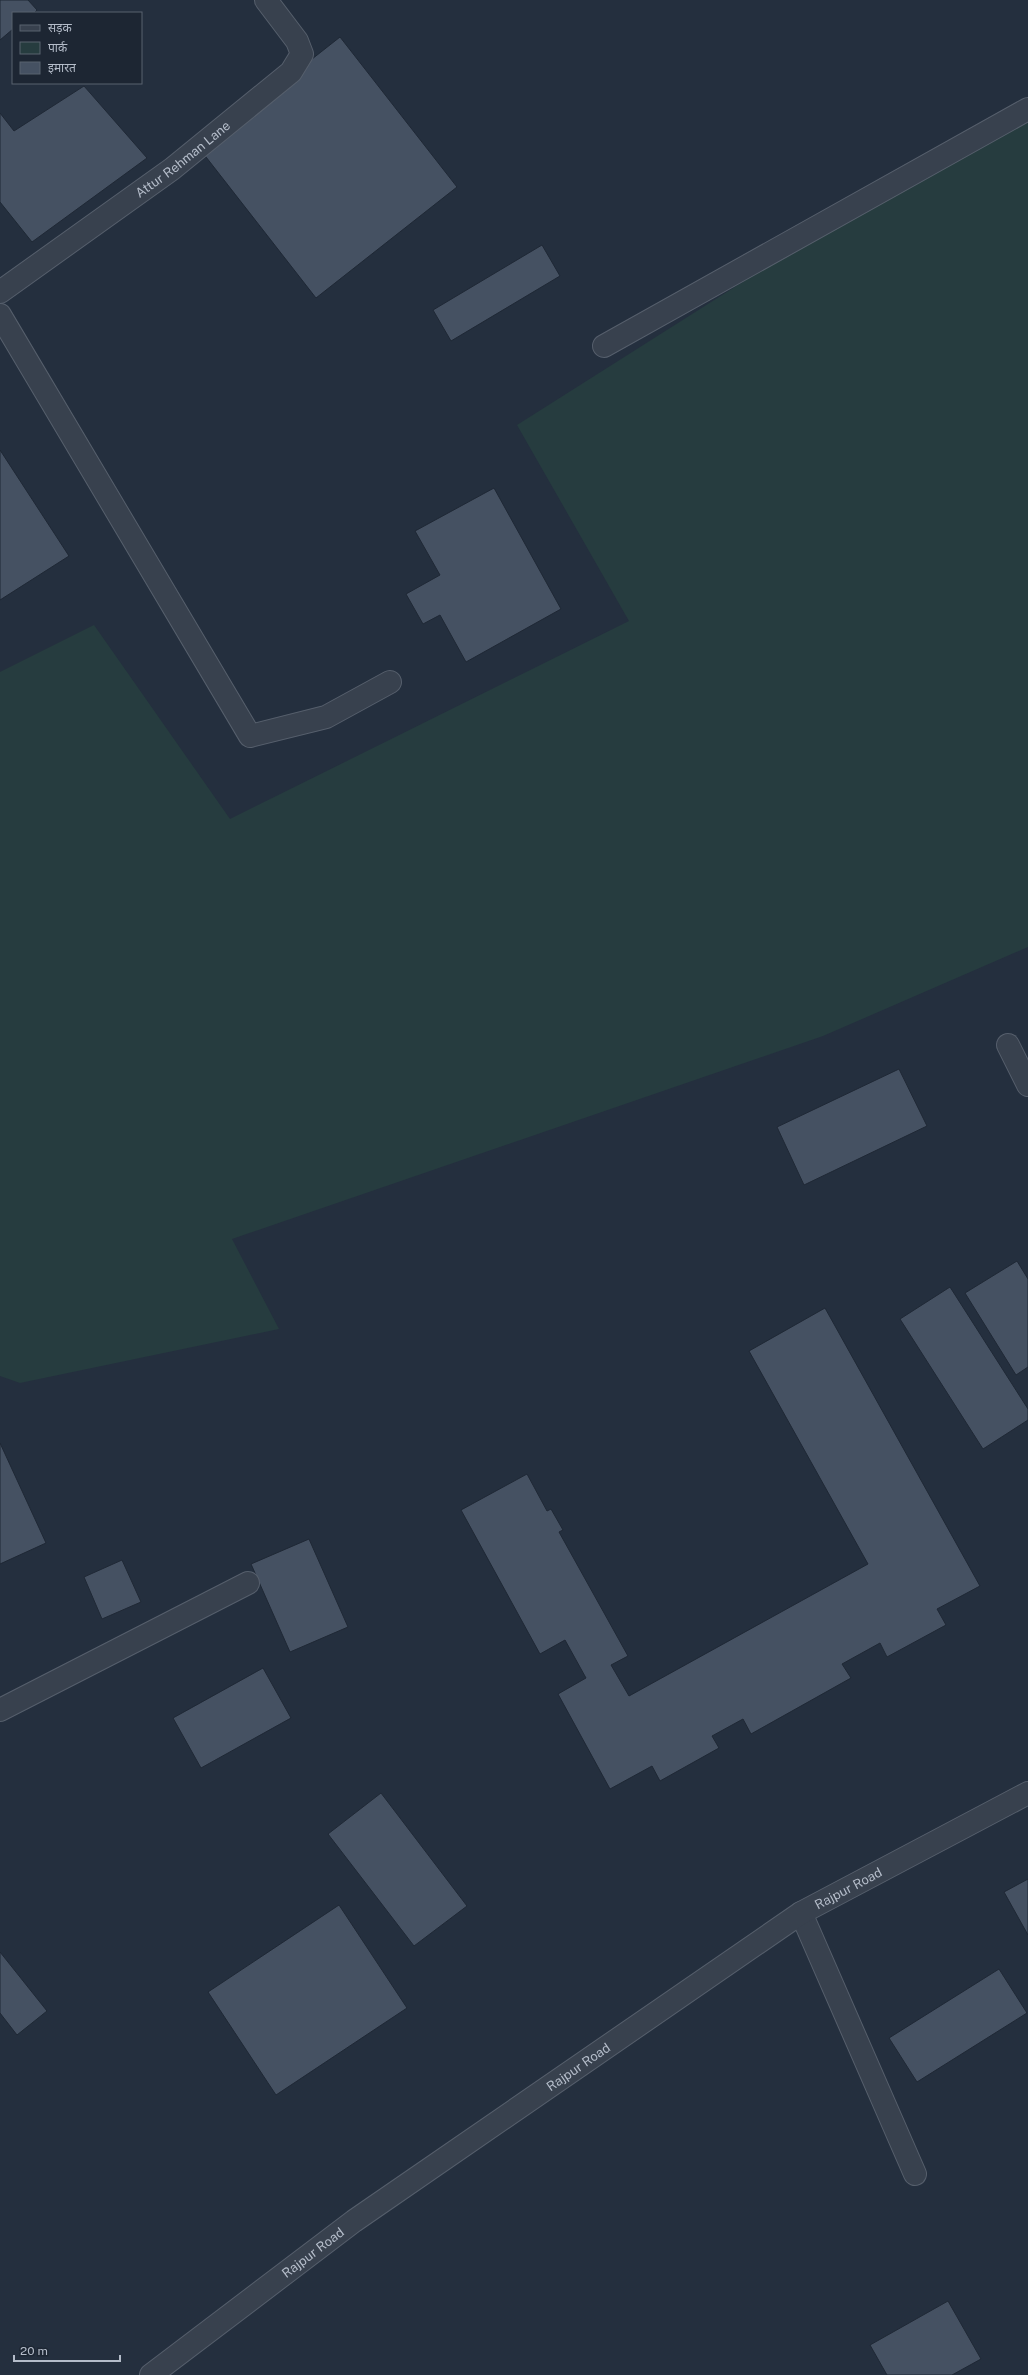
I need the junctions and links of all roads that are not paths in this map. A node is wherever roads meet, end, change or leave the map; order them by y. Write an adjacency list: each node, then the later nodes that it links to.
1 (266, 0): 3 (street, Attur Rehman Lane)
2 (1028, 109): 5 (street)
3 (0, 292)
4 (0, 315): 6 (street)
5 (604, 346)
6 (390, 682)
7 (1008, 1045): 8 (street)
8 (1028, 1085)
9 (248, 1583): 10 (street)
10 (0, 1710)
11 (1028, 1793): 12 (street, Rajpur Road)
12 (801, 1913): 13 (street); 14 (street, Rajpur Road)
13 (915, 2174)
14 (151, 2375)

